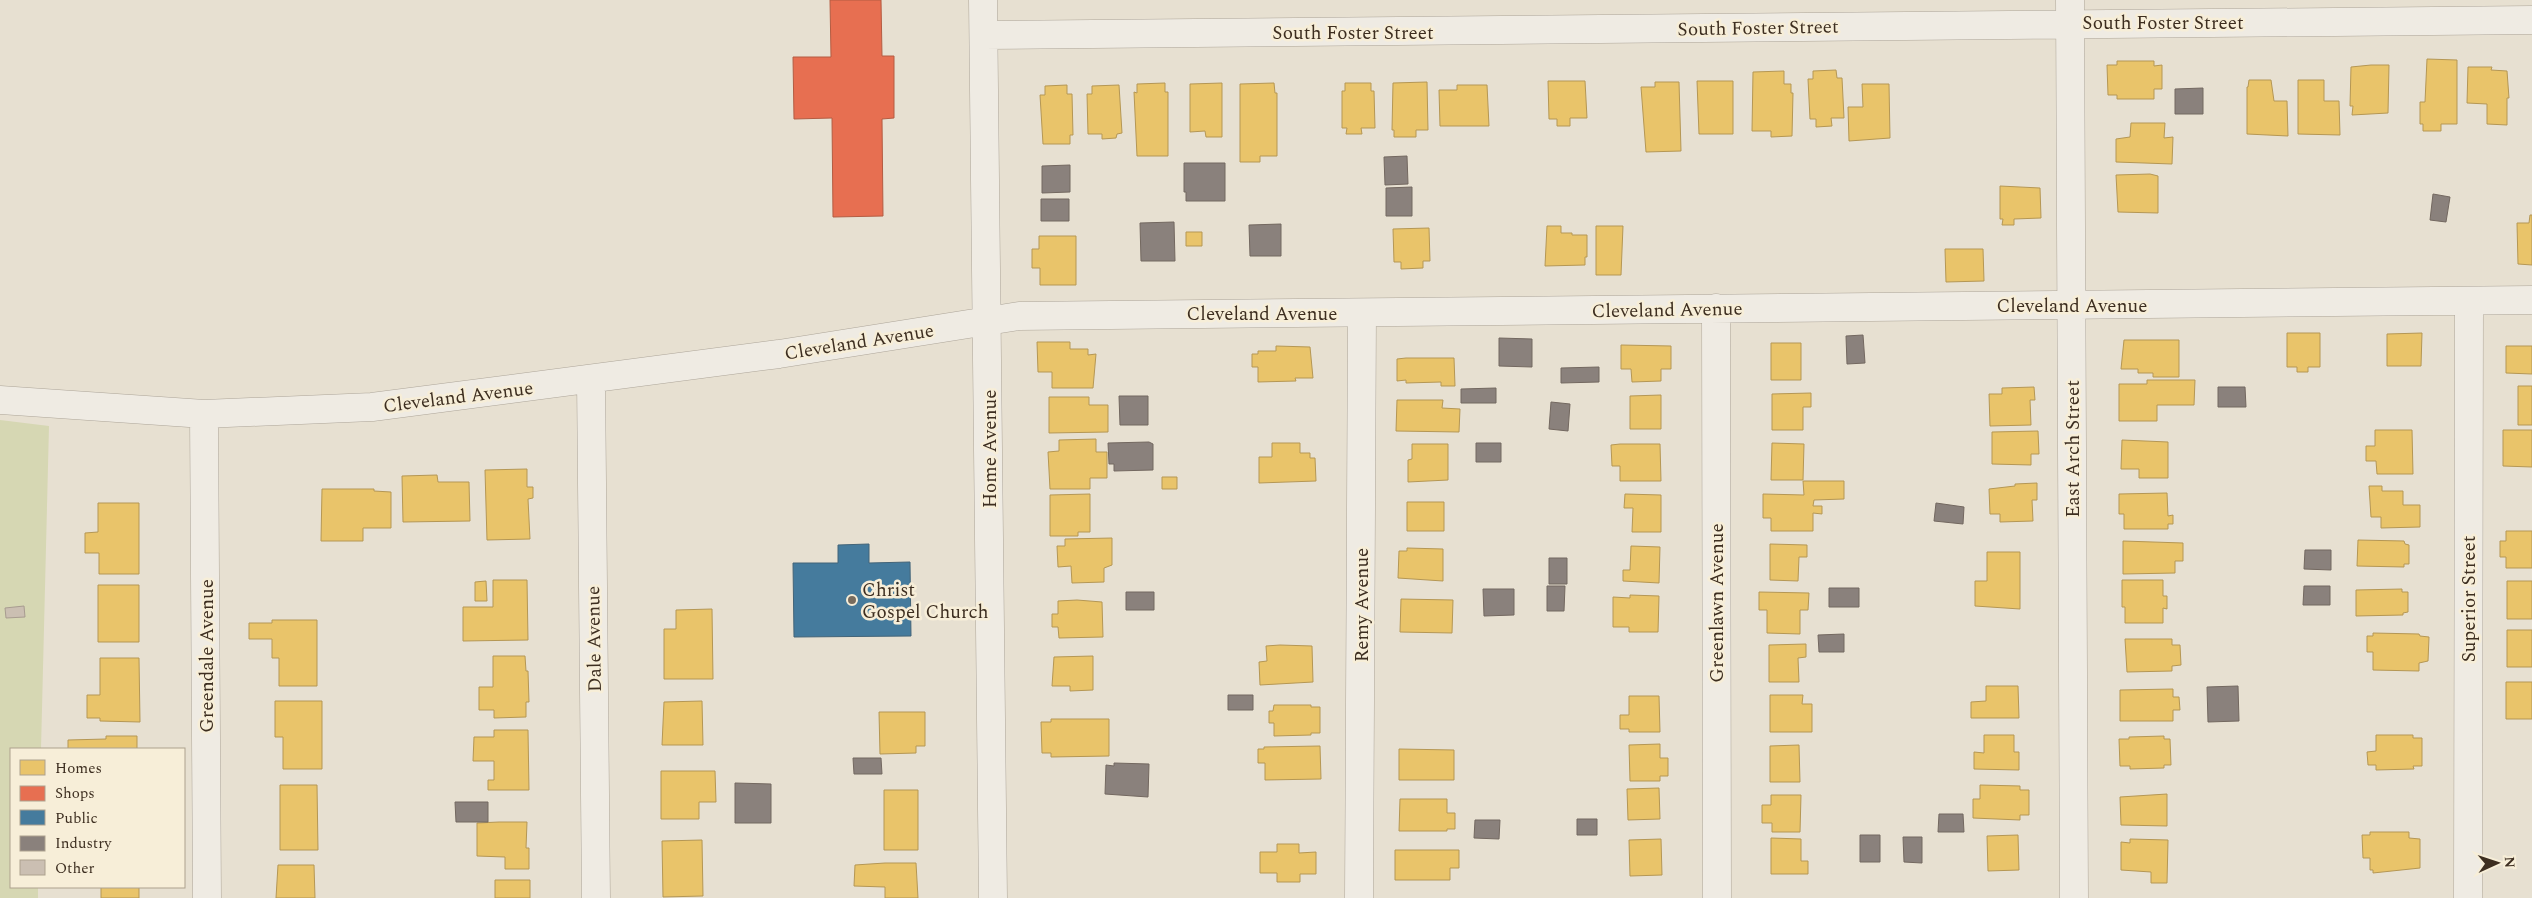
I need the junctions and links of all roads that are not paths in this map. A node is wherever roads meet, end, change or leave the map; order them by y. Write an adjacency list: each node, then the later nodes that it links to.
1 (983, 0): 4 (street, Home Avenue)
2 (2070, 11): 3 (street, South Foster Street); 4 (street, South Foster Street); 7 (street, East Arch Street)
3 (2532, 20)
4 (984, 35): 10 (street, Home Avenue)
5 (2532, 300): 6 (street, Cleveland Avenue)
6 (2469, 301): 7 (street, Cleveland Avenue); 20 (street, Superior Street)
7 (2072, 305): 8 (street, Cleveland Avenue); 19 (street, East Arch Street)
8 (1716, 308): 9 (street, Cleveland Avenue); 18 (street, Greenlawn Avenue)
9 (1362, 313): 10 (street, Cleveland Avenue); 17 (street, Remy Avenue)
10 (988, 321): 11 (street, Cleveland Avenue); 16 (street, Home Avenue)
11 (591, 379): 13 (street, Cleveland Avenue); 15 (street, Dale Avenue)
12 (0, 400): 13 (street, Cleveland Avenue)
13 (204, 414): 14 (street, Greendale Avenue)
14 (207, 898)
15 (596, 898)
16 (993, 898)
17 (1359, 898)
18 (1717, 898)
19 (2074, 898)
20 (2468, 898)

